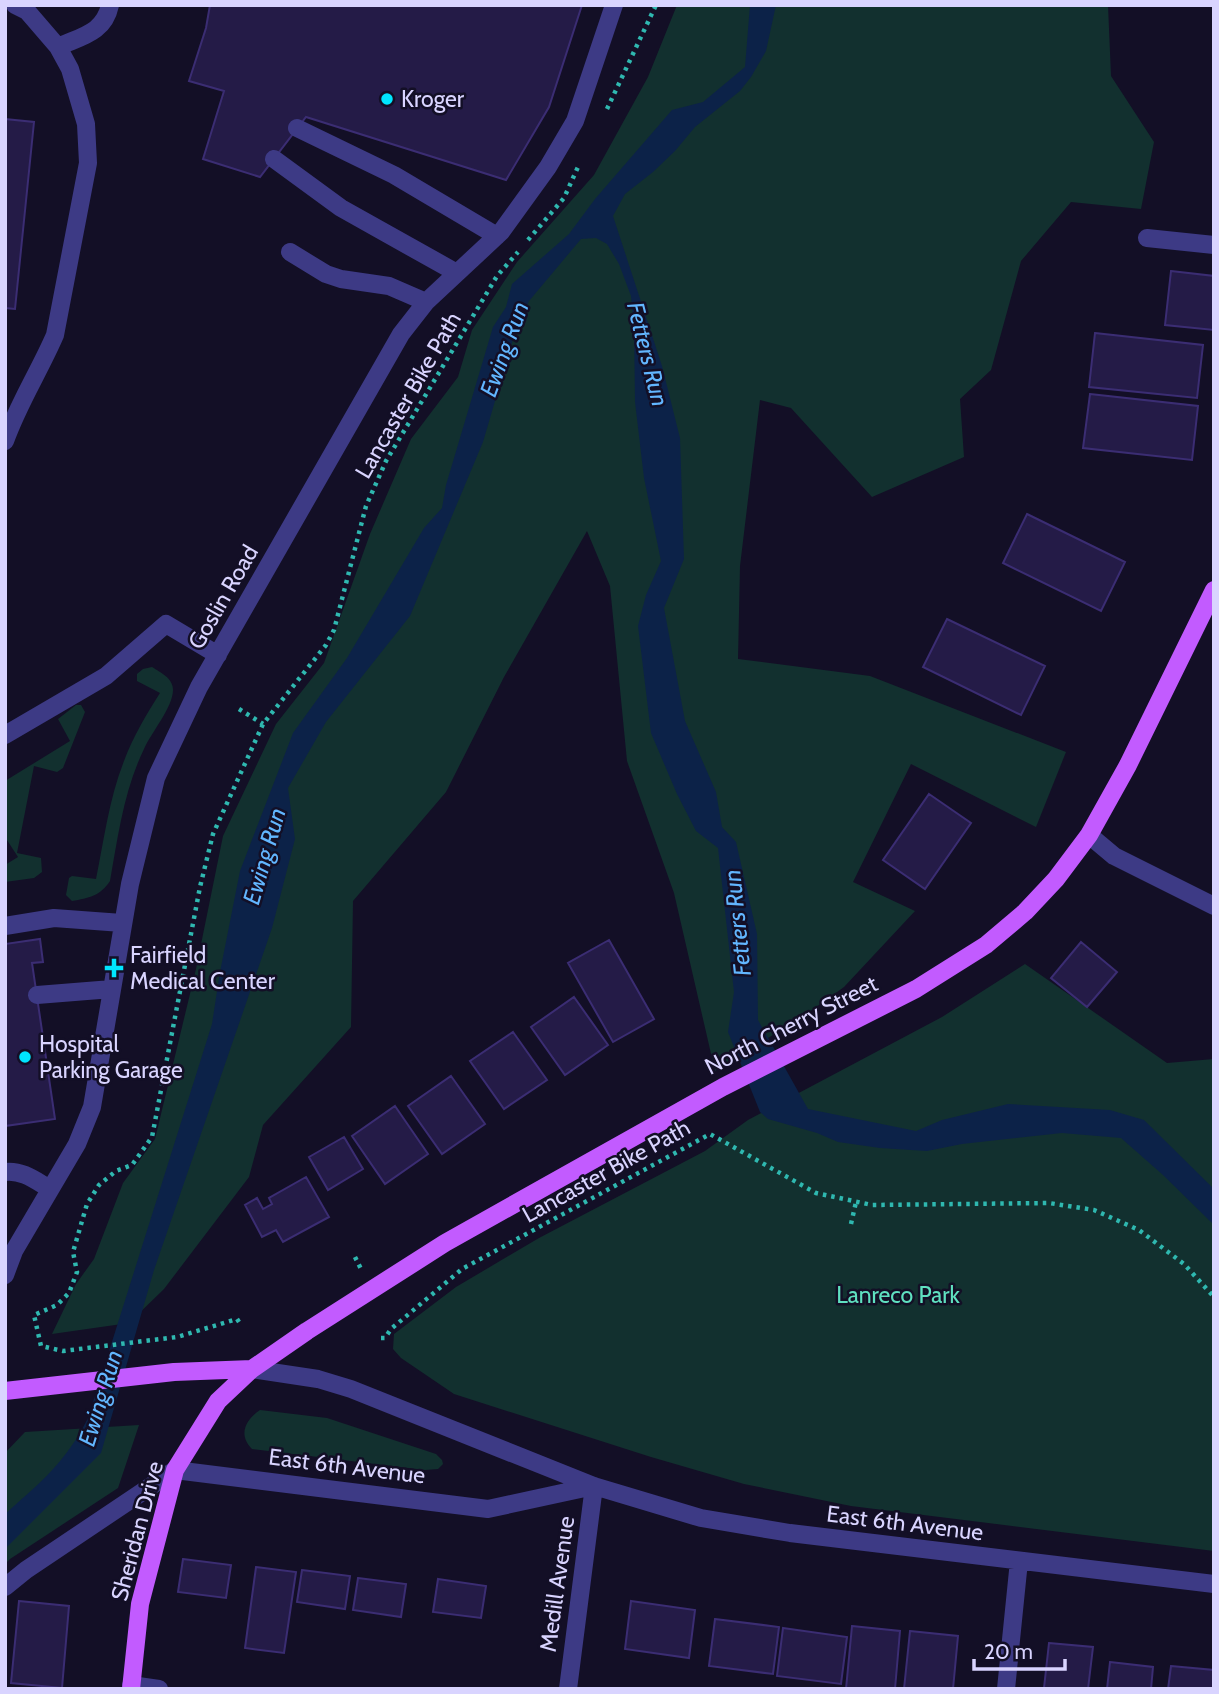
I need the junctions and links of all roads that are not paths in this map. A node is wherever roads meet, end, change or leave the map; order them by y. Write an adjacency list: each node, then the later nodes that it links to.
1 (110, 5): 4 (street)
2 (614, 5): 7 (street, Goslin Road)
3 (24, 7): 4 (street)
4 (58, 47): 13 (street)
5 (297, 128): 7 (street)
6 (274, 159): 11 (street)
7 (497, 236): 11 (street, Goslin Road)
8 (1147, 238): 9 (street)
9 (1214, 245)
10 (289, 252): 12 (street)
11 (457, 273): 12 (street, Goslin Road)
12 (426, 302): 15 (street, Goslin Road)
13 (5, 441)
14 (1214, 590): 17 (main road, North Cherry Street)
15 (218, 656): 16 (street); 19 (street, Goslin Road)
16 (5, 735)
17 (1089, 835): 18 (street); 26 (main road, North Cherry Street)
18 (1214, 905)
19 (122, 923): 20 (street); 21 (street, Goslin Road)
20 (5, 926)
21 (113, 989): 22 (street); 24 (street, Goslin Road)
22 (37, 995)
23 (5, 1172): 24 (street)
24 (50, 1189): 25 (street, Goslin Road)
25 (5, 1275)
26 (253, 1369): 28 (main road); 29 (main road, Sheridan Drive); 30 (street, East 6th Avenue)
27 (5, 1384): 28 (street)
28 (6, 1391)
29 (175, 1470): 30 (street, East 6th Avenue); 33 (street); 34 (main road, Sheridan Drive)
30 (594, 1486): 31 (street, East 6th Avenue); 36 (street, Medill Avenue)
31 (1019, 1561): 32 (street, East 6th Avenue); 37 (street)
32 (1214, 1584)
33 (5, 1587)
34 (131, 1687): 35 (street)
35 (159, 1689)
36 (568, 1689)
37 (1006, 1689)

